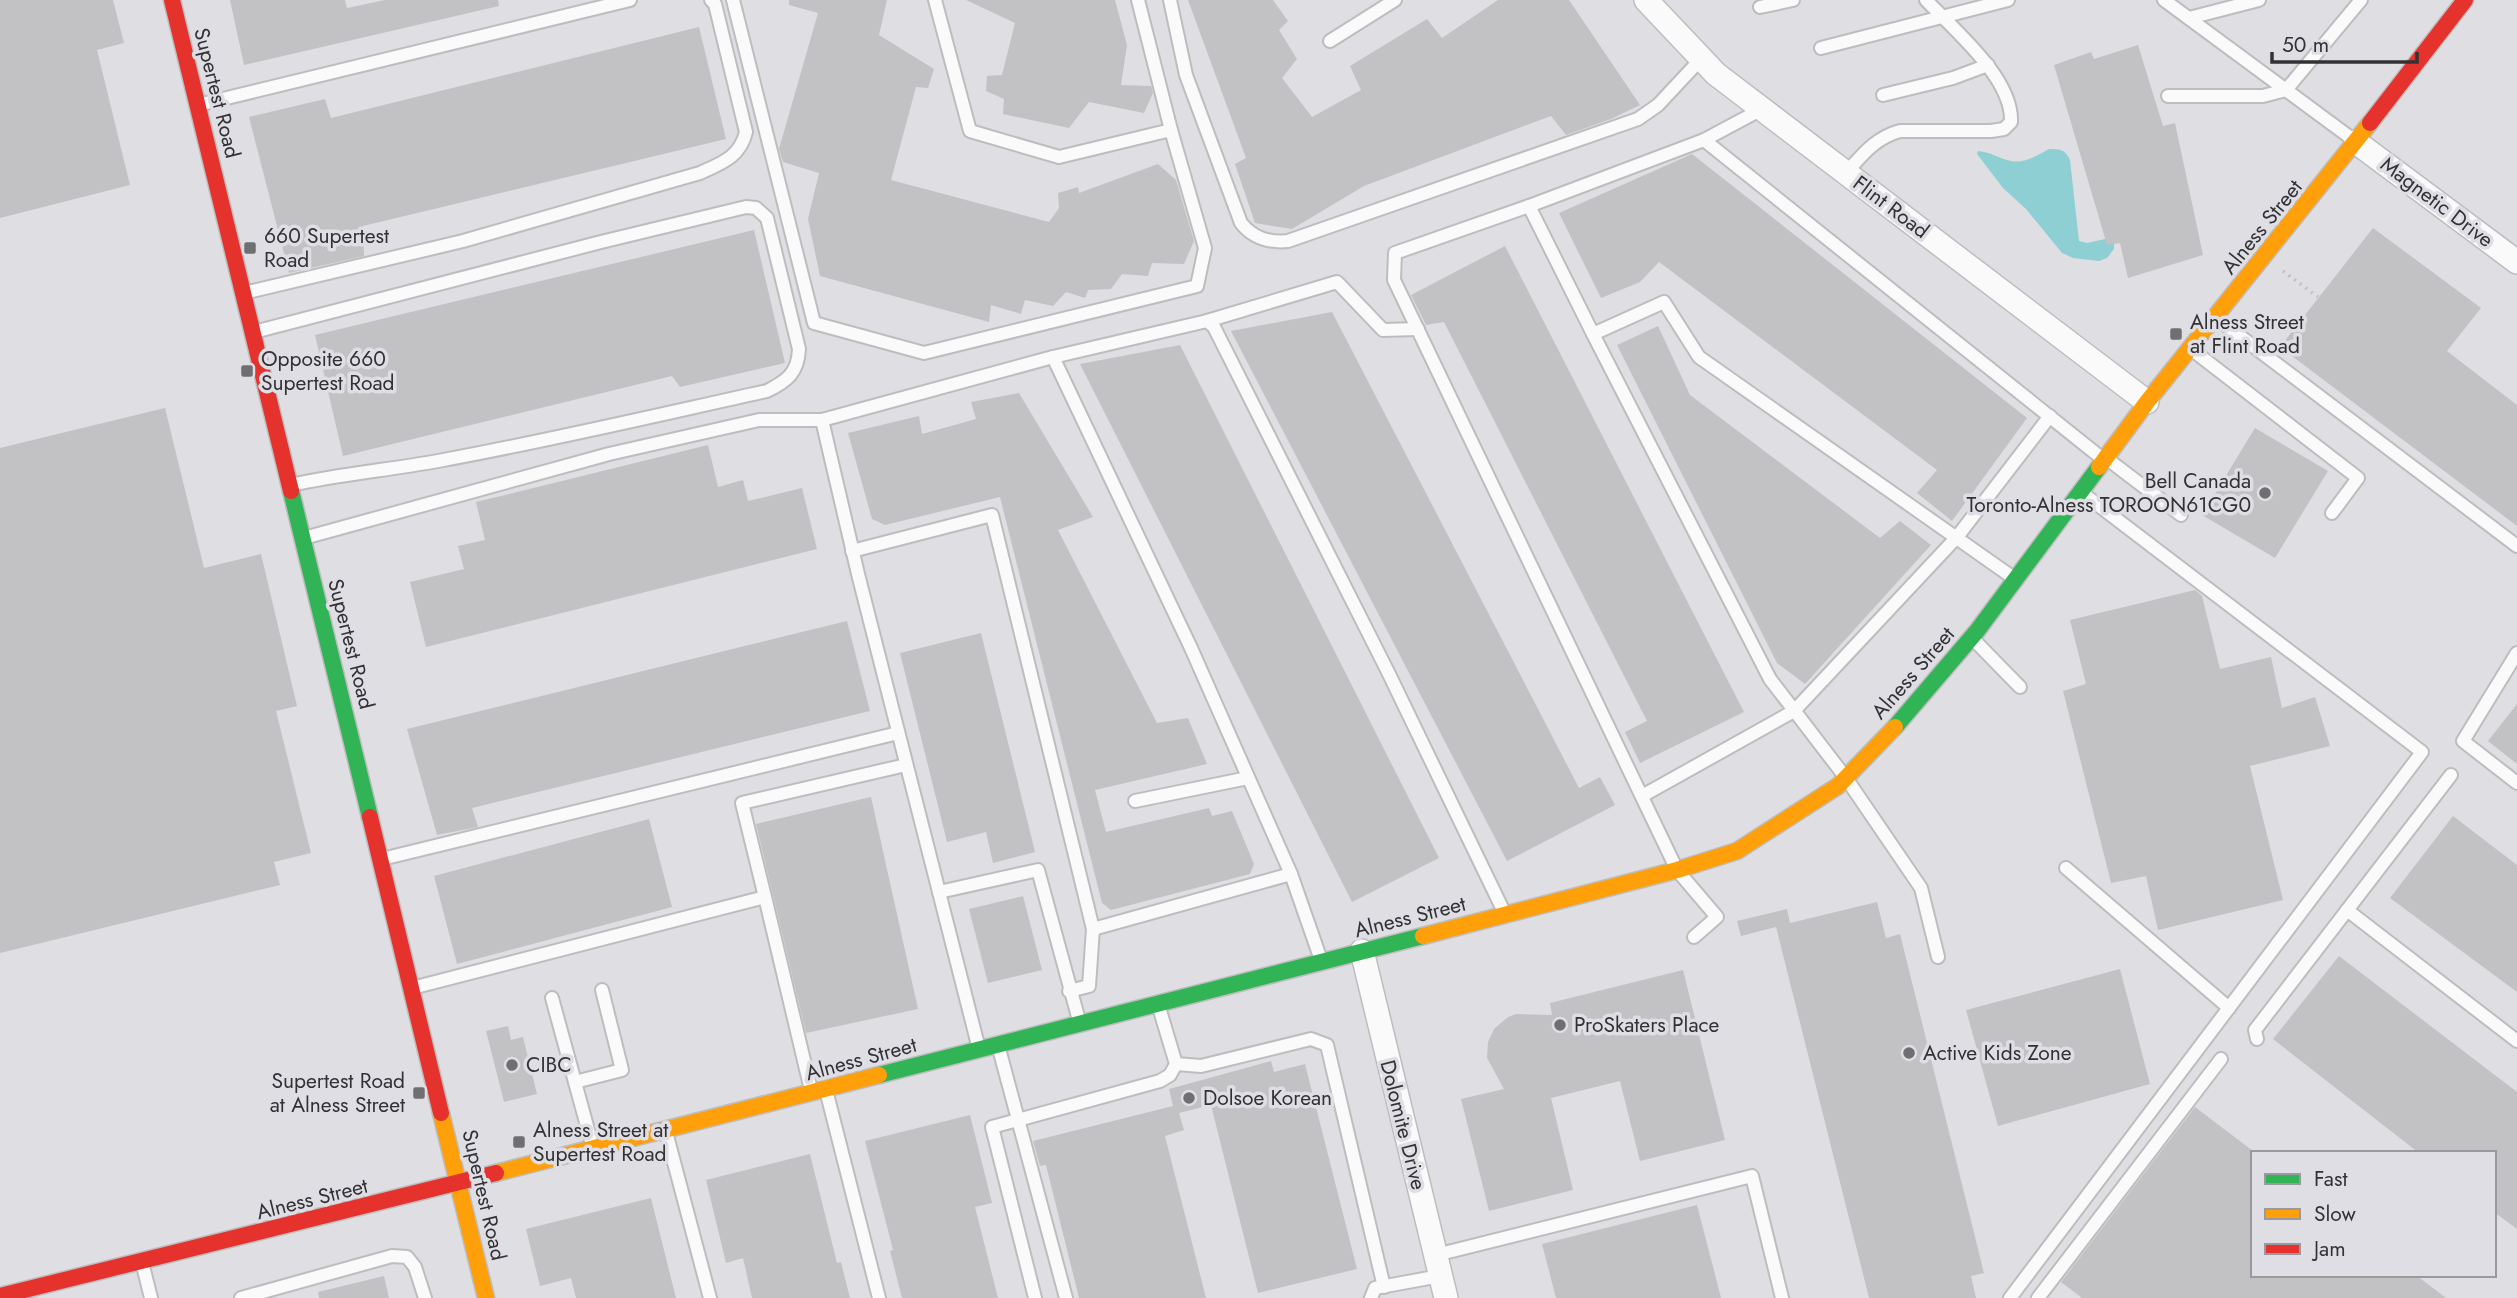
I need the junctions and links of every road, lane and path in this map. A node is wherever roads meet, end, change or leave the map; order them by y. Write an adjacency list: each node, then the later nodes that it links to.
1 (172, 0): 27 (street, Supertest Road)
2 (630, 0): 27 (lane)
3 (711, 0): 36 (lane)
4 (733, 0): 29 (lane)
5 (935, 0): 29 (lane)
6 (1138, 0): 29 (lane)
7 (1170, 0): 22 (lane)
8 (1395, 0): 20 (lane)
9 (1646, 0): 22 (street, Flint Road)
10 (1793, 0): 17 (lane)
11 (1926, 0): 18 (lane)
12 (2008, 0): 18 (lane)
13 (2259, 0): 19 (lane)
14 (2361, 0): 24 (lane)
15 (2465, 0): 31 (street, Alness Street)
16 (2170, 3): 19 (lane)
17 (1760, 7)
18 (1942, 17): 21 (lane); 23 (lane)
19 (2189, 18): 24 (lane)
20 (1329, 41)
21 (1821, 48)
22 (1700, 60): 28 (street, Flint Road)
23 (1988, 65): 25 (lane); 32 (lane)
24 (2286, 90): 26 (lane); 31 (lane)
25 (1883, 94)
26 (2168, 96)
27 (198, 105): 36 (street, Supertest Road)
28 (1762, 109): 30 (lane); 32 (street, Flint Road)
29 (1171, 130)
30 (1704, 140): 33 (lane); 46 (lane)
31 (2356, 142): 34 (street, Alness Street); 35 (street, Magnetic Drive)
32 (1846, 173): 45 (street, Flint Road)
33 (1529, 206): 40 (lane); 42 (lane)
34 (2265, 257): 37 (path); 38 (street, Alness Street)
35 (2517, 262)
36 (244, 293): 41 (street, Supertest Road)
37 (2318, 297)
38 (2216, 318): 43 (street, Alness Street); 55 (lane)
39 (1208, 321): 40 (lane); 44 (lane); 77 (lane)
40 (1418, 330): 68 (lane)
41 (253, 332): 49 (street, Supertest Road); 49 (lane)
42 (1593, 334): 53 (lane); 61 (lane)
43 (2190, 349): 45 (street, Alness Street); 51 (lane)
44 (1053, 357): 47 (lane); 65 (lane)
45 (2147, 402): 48 (street, Alness Street)
46 (2050, 416): 48 (lane); 53 (lane)
47 (822, 420): 54 (lane); 56 (lane)
48 (2105, 459): 50 (street, Alness Street); 52 (lane)
49 (290, 485): 54 (street, Supertest Road)
50 (2081, 492): 57 (street, Alness Street); 88 (lane)
51 (2332, 513)
52 (2181, 515)
53 (1956, 537): 57 (lane); 61 (lane)
54 (303, 538): 70 (street, Supertest Road)
55 (2517, 546)
56 (852, 551): 62 (lane); 78 (lane)
57 (2016, 579): 58 (street, Alness Street)
58 (1972, 638): 60 (lane); 66 (street, Alness Street)
59 (2517, 653): 67 (lane)
60 (2020, 687)
61 (1794, 711): 66 (lane); 68 (lane)
62 (898, 733): 63 (lane); 70 (lane)
63 (906, 765): 74 (lane); 75 (lane)
64 (2451, 775): 76 (lane)
65 (1248, 778): 69 (lane); 73 (lane)
66 (1846, 778): 72 (street, Alness Street); 81 (lane)
67 (2517, 783)
68 (1642, 796): 72 (lane)
69 (1135, 801)
70 (381, 859): 83 (street, Supertest Road)
71 (2066, 868): 88 (lane)
72 (1677, 870): 77 (street, Alness Street); 79 (lane)
73 (1291, 874): 78 (lane); 82 (lane)
74 (939, 892): 85 (lane); 93 (lane)
75 (765, 897): 83 (lane); 97 (lane)
76 (2347, 910): 90 (lane); 91 (lane)
77 (1506, 915): 80 (street, Alness Street)
78 (1093, 929): 85 (lane)
79 (1693, 937)
80 (1362, 951): 82 (street, Alness Street); 103 (street, Dolomite Drive)
81 (1938, 957)
82 (1321, 962): 87 (street, Alness Street)
83 (411, 989): 101 (street, Supertest Road)
84 (602, 989): 96 (lane)
85 (1069, 991): 89 (lane)
86 (552, 998): 96 (lane)
87 (1158, 1004): 89 (street, Alness Street); 95 (lane)
88 (2229, 1008): 116 (lane)
89 (1080, 1025): 92 (street, Alness Street)
90 (2257, 1040)
91 (2517, 1041)
92 (998, 1045): 93 (street, Alness Street); 98 (lane)
93 (979, 1050): 97 (street, Alness Street)
94 (2221, 1059): 117 (lane)
95 (1176, 1064): 98 (lane); 104 (lane)
96 (575, 1082): 100 (lane)
97 (819, 1091): 99 (street, Alness Street); 111 (lane)
98 (1018, 1120): 112 (lane); 113 (lane)
99 (666, 1129): 100 (street, Alness Street); 110 (lane)
100 (593, 1148): 101 (street, Alness Street)
101 (460, 1184): 102 (street, Alness Street); 109 (street, Supertest Road)
102 (142, 1262): 105 (street, Alness Street); 106 (lane)
103 (1441, 1277): 104 (lane); 115 (lane)
104 (1384, 1287): 114 (lane)
105 (0, 1296)
106 (151, 1298)
107 (241, 1298): 108 (lane)
108 (425, 1298)
109 (486, 1298)
110 (709, 1298)
111 (878, 1298)
112 (1035, 1298)
113 (1066, 1298)
114 (1371, 1298)
115 (1782, 1298)
116 (2010, 1298)
117 (2038, 1298)

